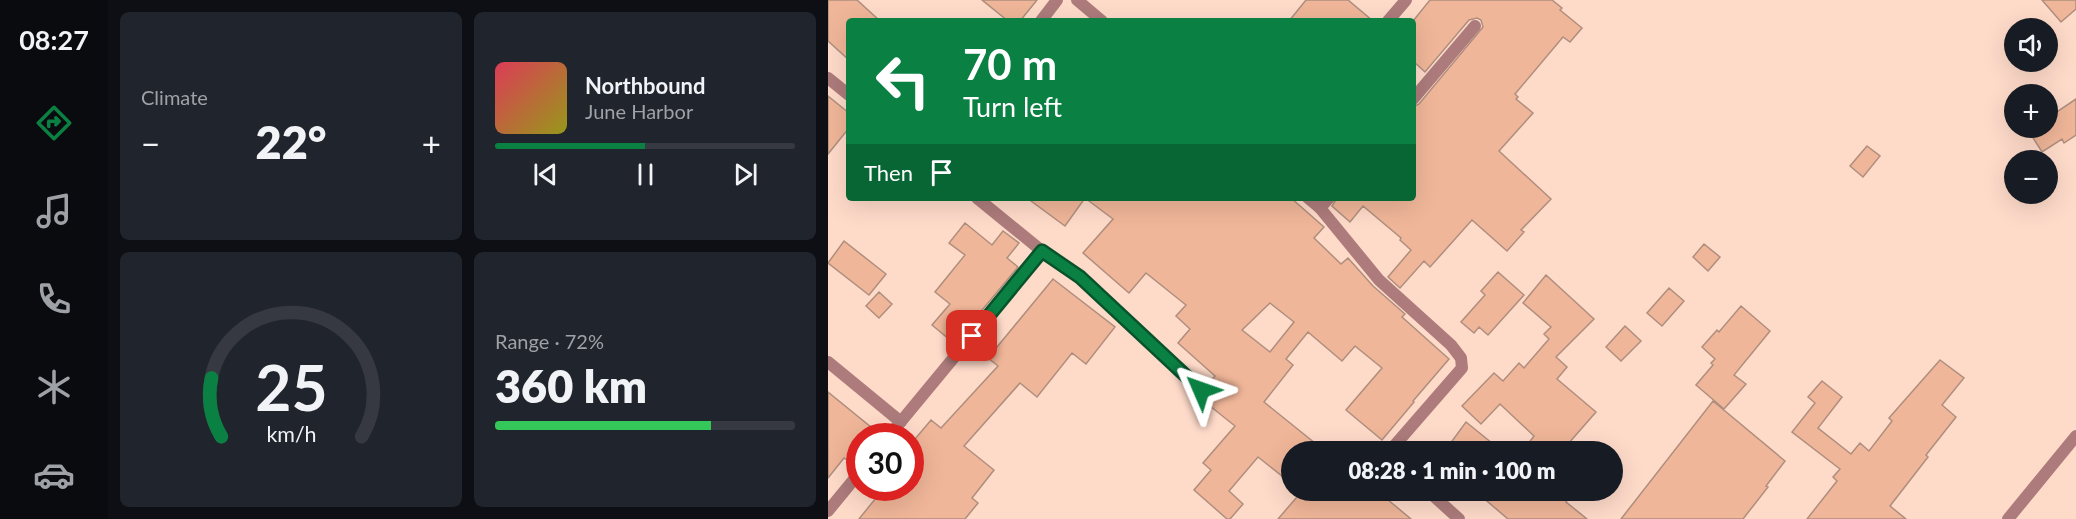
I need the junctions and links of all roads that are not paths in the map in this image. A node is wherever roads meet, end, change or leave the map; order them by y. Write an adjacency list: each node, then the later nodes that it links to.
1 (1057, 0): 4 (street)
2 (1077, 0): 5 (street)
3 (1406, 0): 6 (street)
4 (1043, 18)
5 (1098, 18)
6 (1391, 18)
7 (1476, 26): 10 (street)
8 (828, 78): 9 (street)
9 (846, 93)
10 (1416, 96)
11 (981, 201): 15 (street)
12 (1312, 201): 14 (street)
13 (1326, 201): 14 (street)
14 (1320, 208): 20 (street)
15 (1042, 251): 17 (street); 18 (street)
16 (828, 362): 18 (street)
17 (1201, 390)
18 (901, 422)
19 (2076, 436): 24 (street)
20 (1399, 441)
21 (846, 489): 23 (street)
22 (1439, 501): 25 (street)
23 (828, 511)
24 (2012, 518)
25 (1459, 519)

